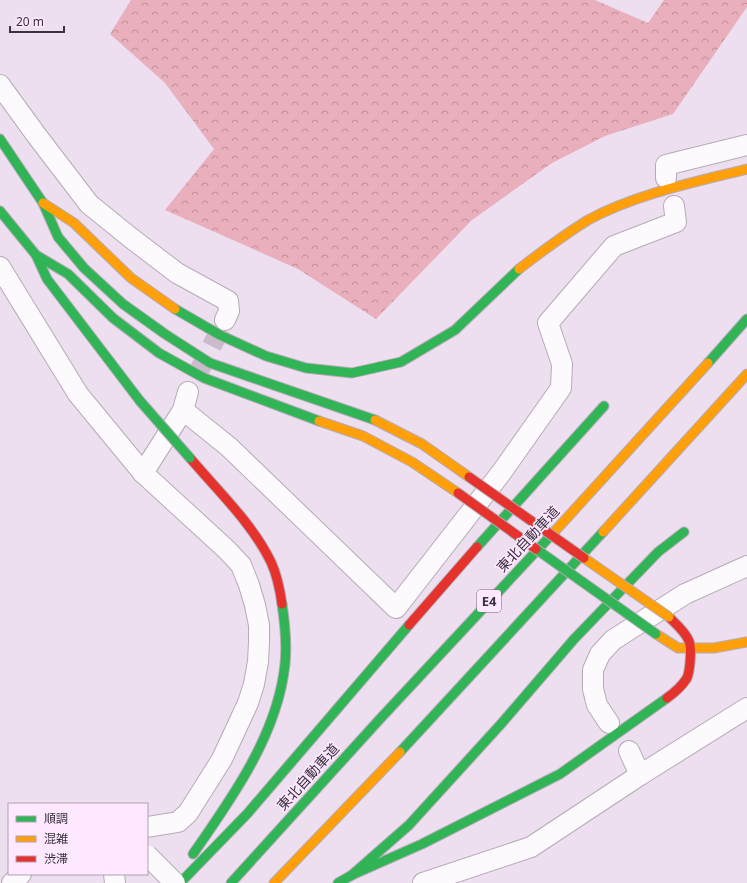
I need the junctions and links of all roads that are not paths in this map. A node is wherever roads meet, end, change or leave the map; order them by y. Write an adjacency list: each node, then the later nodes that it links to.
1 (0, 85): 12 (street)
2 (0, 139): 6 (highway)
3 (747, 145): 5 (street)
4 (747, 169): 6 (highway)
5 (666, 178)
6 (43, 203): 19 (highway, bridge)
7 (674, 206): 15 (street)
8 (0, 210): 9 (highway)
9 (36, 255): 19 (highway, bridge); 29 (highway, bridge)
10 (0, 267): 15 (street)
11 (747, 319): 31 (highway, 東北自動車道 / E4)
12 (225, 320)
13 (747, 374): 32 (highway)
14 (604, 406): 30 (highway)
15 (142, 473): 24 (street)
16 (684, 532): 27 (highway)
17 (747, 566): 21 (street)
18 (747, 642): 19 (highway)
19 (691, 649): 27 (highway)
20 (747, 708): 23 (street)
21 (608, 723)
22 (629, 751): 23 (street)
23 (640, 775): 34 (street)
24 (148, 827)
25 (148, 856): 29 (street, bridge)
26 (20, 875): 28 (street)
27 (352, 875): 33 (highway)
28 (12, 883)
29 (174, 883)
30 (180, 883)
31 (231, 883)
32 (274, 883)
33 (338, 883)
34 (423, 883)

